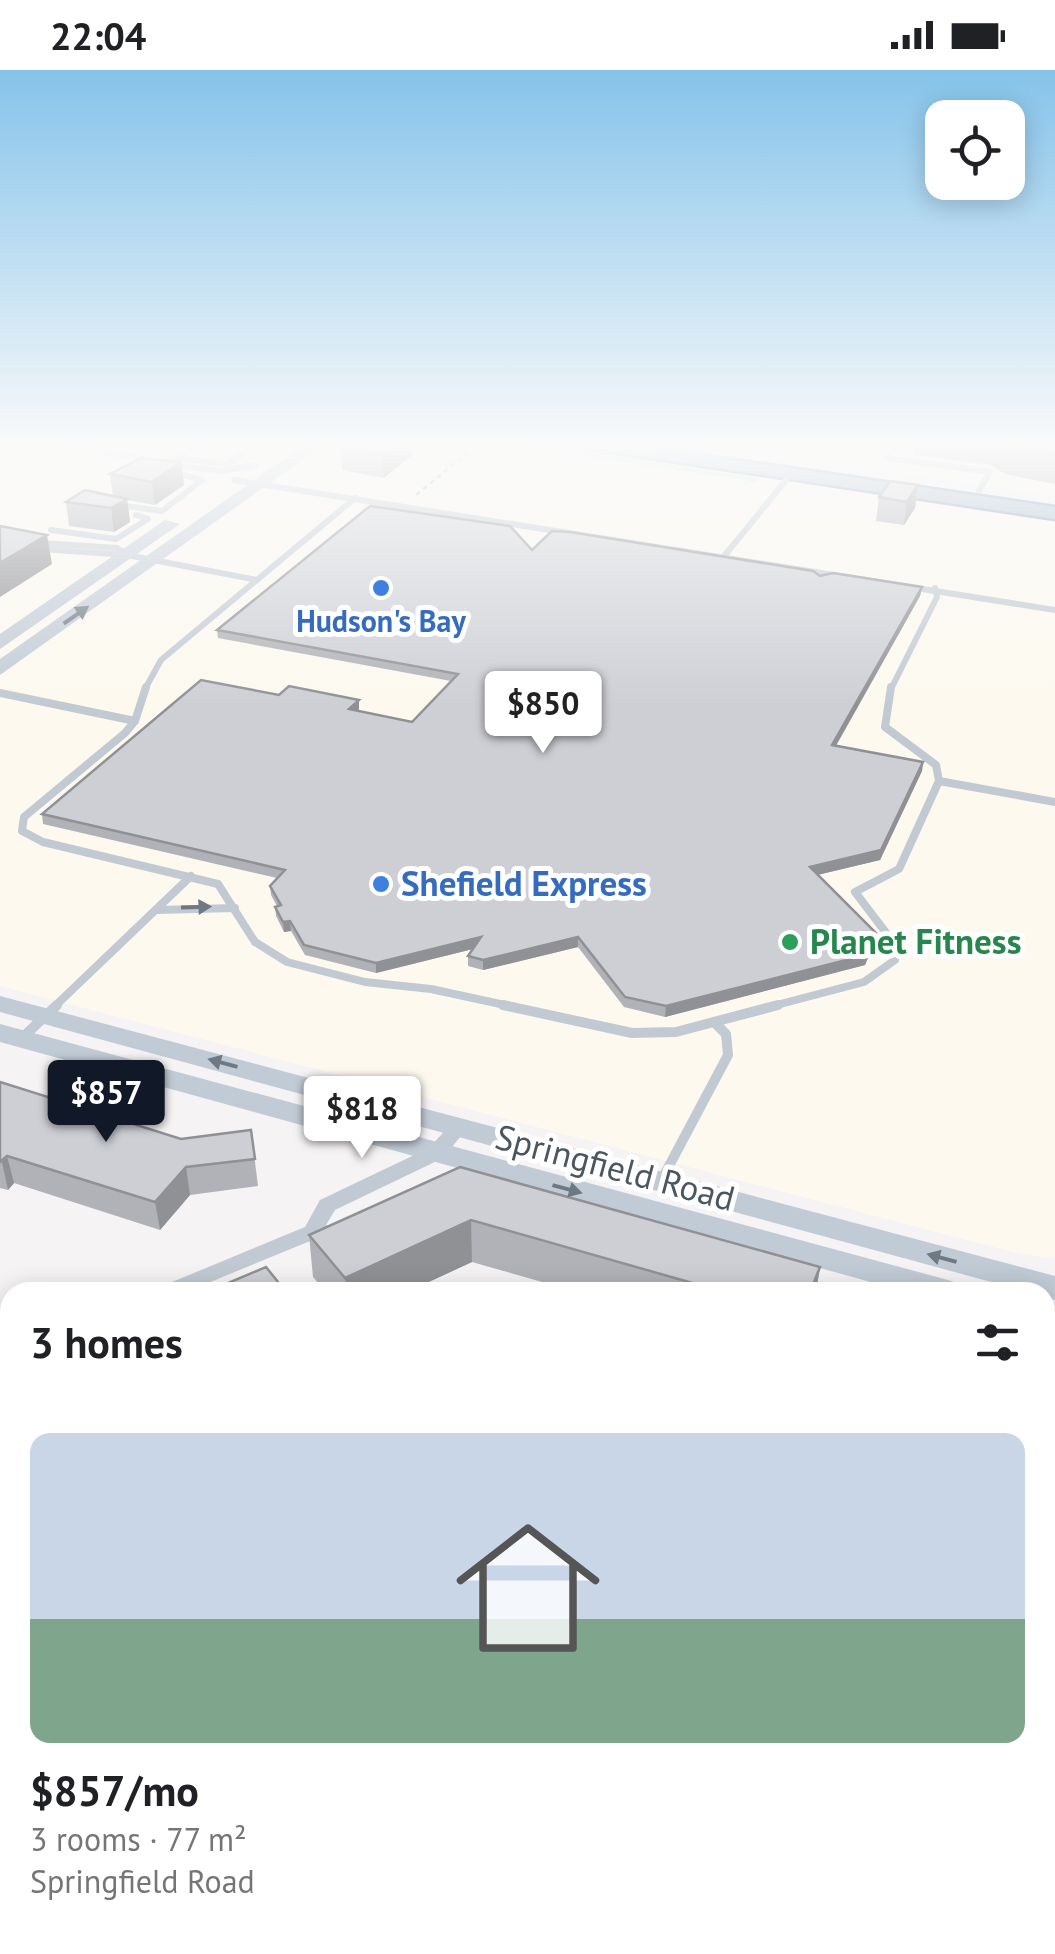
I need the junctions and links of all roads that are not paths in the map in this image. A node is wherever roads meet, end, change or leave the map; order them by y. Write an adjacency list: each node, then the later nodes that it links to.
1 (49, 531): 9 (lane)
2 (58, 531): 3 (lane)
3 (130, 531)
4 (158, 531): 9 (main road)
5 (189, 531): 11 (main road)
6 (316, 531): 12 (lane)
7 (569, 531): 10 (lane)
8 (745, 531): 10 (lane)
9 (126, 555): 11 (lane); 15 (main road)
10 (725, 555): 13 (lane)
11 (152, 561): 12 (lane); 16 (main road, one-way to 11)
12 (257, 580): 18 (lane)
13 (935, 588): 14 (lane); 19 (lane)
14 (1055, 610)
15 (0, 643)
16 (0, 668)
17 (0, 693): 18 (lane)
18 (135, 721): 21 (lane)
19 (940, 781): 20 (lane); 26 (lane)
20 (1055, 802)
21 (191, 876): 22 (lane); 23 (lane)
22 (235, 908): 23 (lane, one-way to 22); 26 (lane)
23 (157, 910): 25 (lane)
24 (0, 1004): 25 (main road, Springfield Road)
25 (48, 1016): 27 (lane); 28 (main road, Springfield Road, one-way to 25)
26 (714, 1022): 31 (lane)
27 (11, 1036): 29 (main road, Springfield Road)
28 (460, 1126): 29 (street); 31 (main road, Springfield Road)
29 (436, 1153): 30 (main road, Springfield Road); 34 (street)
30 (504, 1172): 32 (street); 36 (main road, Springfield Road, one-way to 36)
31 (662, 1181): 37 (main road, Springfield Road, one-way to 31)
32 (472, 1184)
33 (354, 1228): 34 (street)
34 (313, 1232): 35 (street)
35 (190, 1282)
36 (911, 1282)
37 (1034, 1282)

